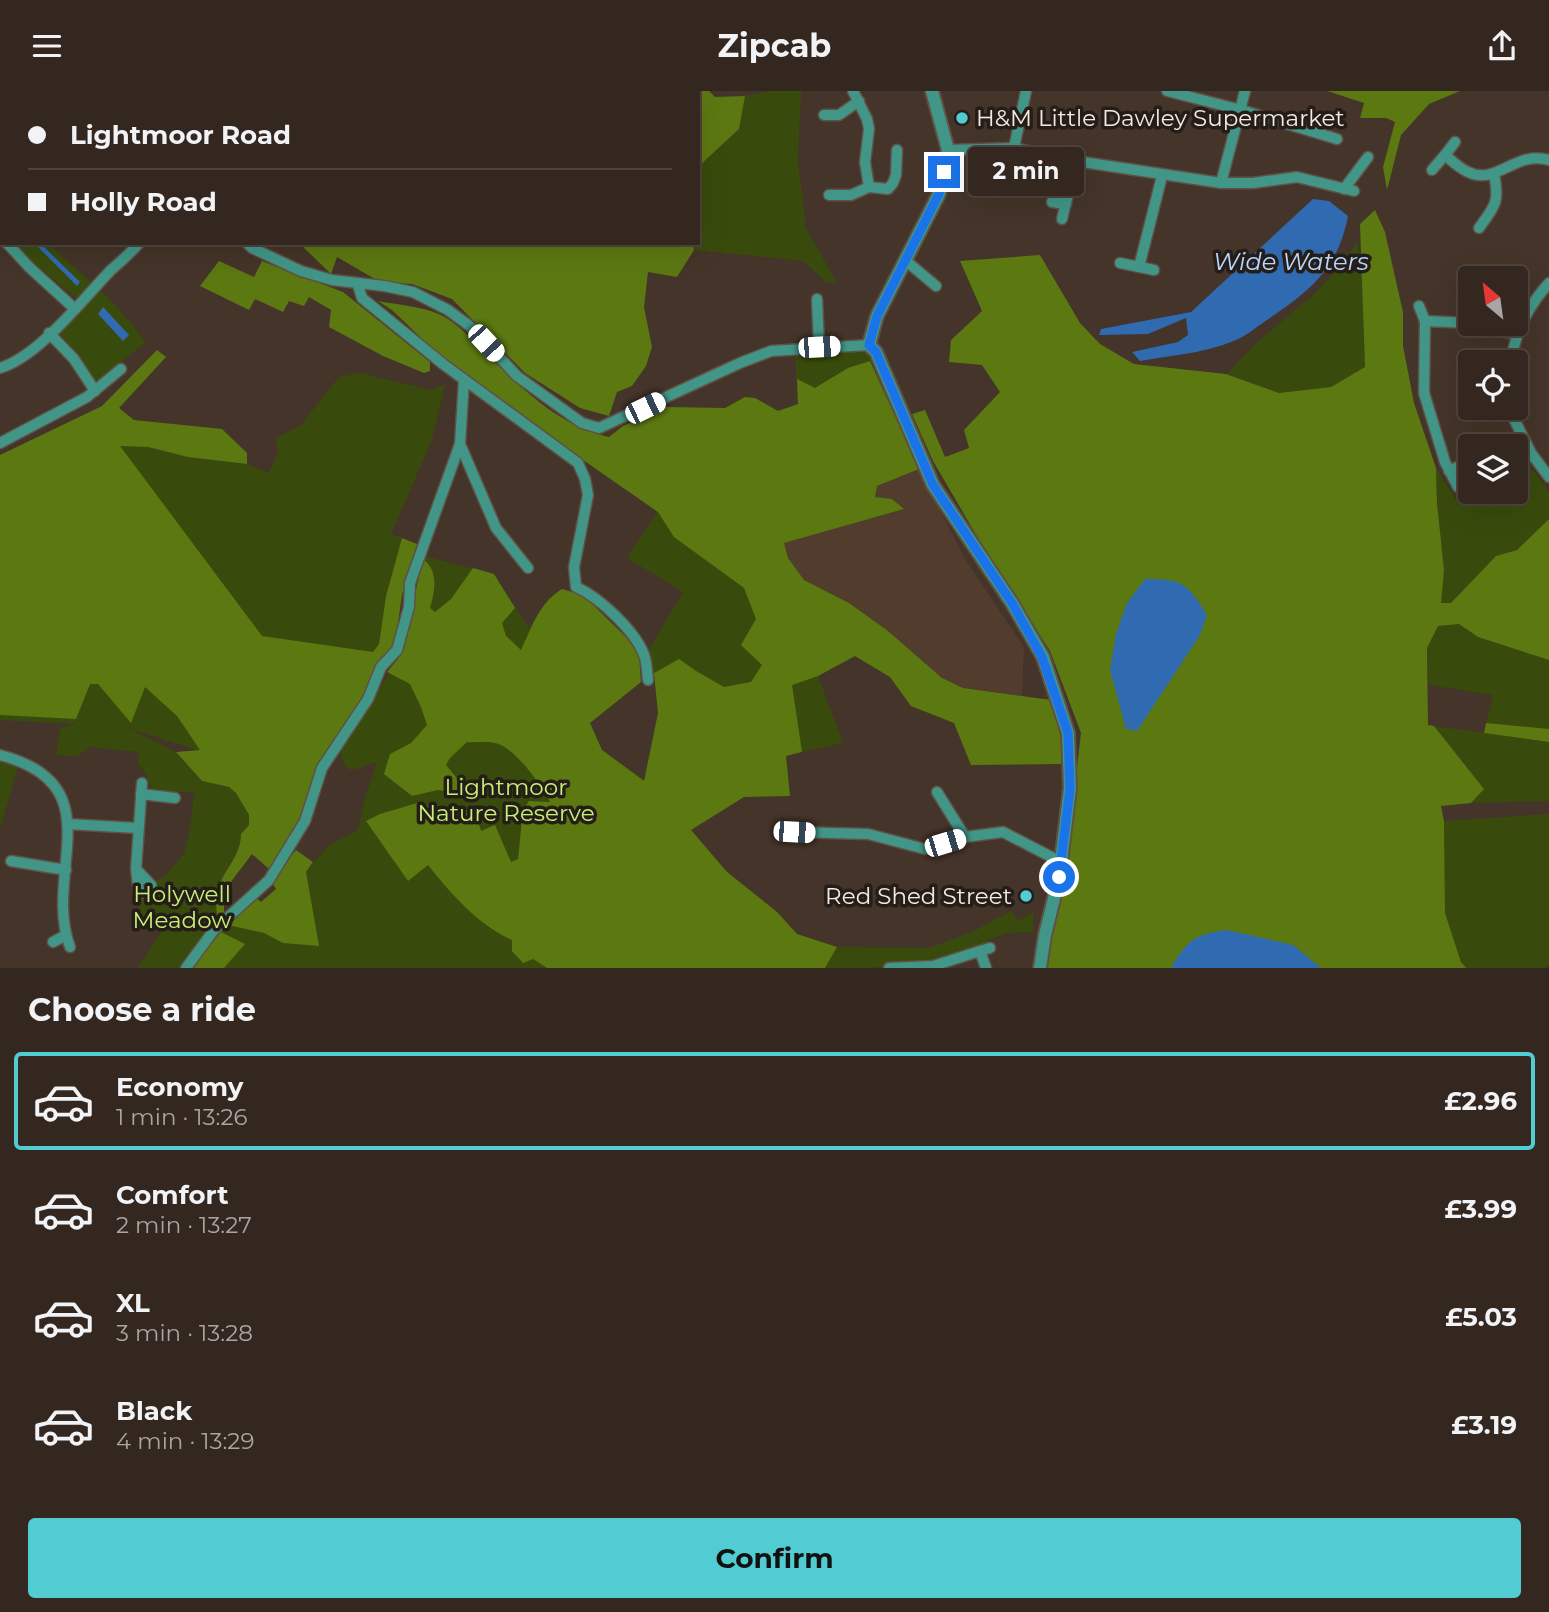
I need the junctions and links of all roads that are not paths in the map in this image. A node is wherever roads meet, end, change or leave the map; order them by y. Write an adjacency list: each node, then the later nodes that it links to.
1 (853, 91): 6 (street)
2 (932, 91): 13 (street)
3 (1026, 91): 11 (street)
4 (1167, 91): 7 (street)
5 (1245, 91): 7 (street)
6 (859, 101): 8 (street); 22 (street)
7 (1241, 110): 9 (street); 21 (street)
8 (824, 115)
9 (1337, 139)
10 (1455, 142): 14 (street)
11 (1014, 148): 13 (street); 17 (street)
12 (897, 150): 22 (street)
13 (948, 150): 31 (street)
14 (1445, 155): 18 (street); 19 (street)
15 (1368, 157): 21 (street)
16 (1549, 160): 19 (street)
17 (1076, 161): 20 (street); 25 (street)
18 (1432, 170)
19 (1494, 174): 27 (street)
20 (1162, 176): 21 (street); 33 (street)
21 (1221, 183)
22 (869, 187): 23 (street)
23 (829, 195)
24 (1052, 202): 25 (street)
25 (1066, 204): 26 (street)
26 (1062, 219)
27 (1481, 221)
28 (12, 245): 40 (street)
29 (135, 245): 40 (street)
30 (249, 245): 36 (street)
31 (905, 260): 37 (street); 45 (street)
32 (1119, 263): 33 (street)
33 (1139, 267): 34 (street)
34 (1154, 270)
35 (1549, 283): 41 (street)
36 (358, 285): 46 (street); 49 (street)
37 (936, 286)
38 (817, 299): 46 (street)
39 (1419, 306): 42 (street)
40 (75, 309): 44 (street)
41 (1528, 313)
42 (1425, 321): 43 (street); 55 (street)
43 (1458, 322)
44 (49, 333): 47 (street); 50 (street)
45 (869, 345): 46 (street); 68 (street)
46 (819, 347)
47 (0, 368)
48 (121, 369): 50 (street)
49 (464, 380): 53 (street); 59 (street)
50 (95, 391): 52 (street)
51 (1514, 420): 56 (street)
52 (1, 439)
53 (460, 444): 58 (street); 74 (street)
54 (1458, 467): 55 (street)
55 (1449, 471): 57 (street)
56 (1549, 477)
57 (1458, 487)
58 (528, 568)
59 (648, 680)
60 (0, 755): 63 (street)
61 (937, 792): 66 (street)
62 (175, 798): 64 (street)
63 (66, 824): 64 (street); 70 (street)
64 (137, 828): 69 (street)
65 (794, 832): 66 (street)
66 (965, 838): 68 (street)
67 (11, 861): 70 (street)
68 (1061, 862): 77 (street)
69 (136, 869)
70 (66, 870): 71 (street)
71 (65, 935): 72 (street); 73 (street)
72 (53, 942)
73 (70, 947)
74 (186, 968)
75 (889, 968): 76 (street)
76 (986, 968)
77 (1040, 968)

